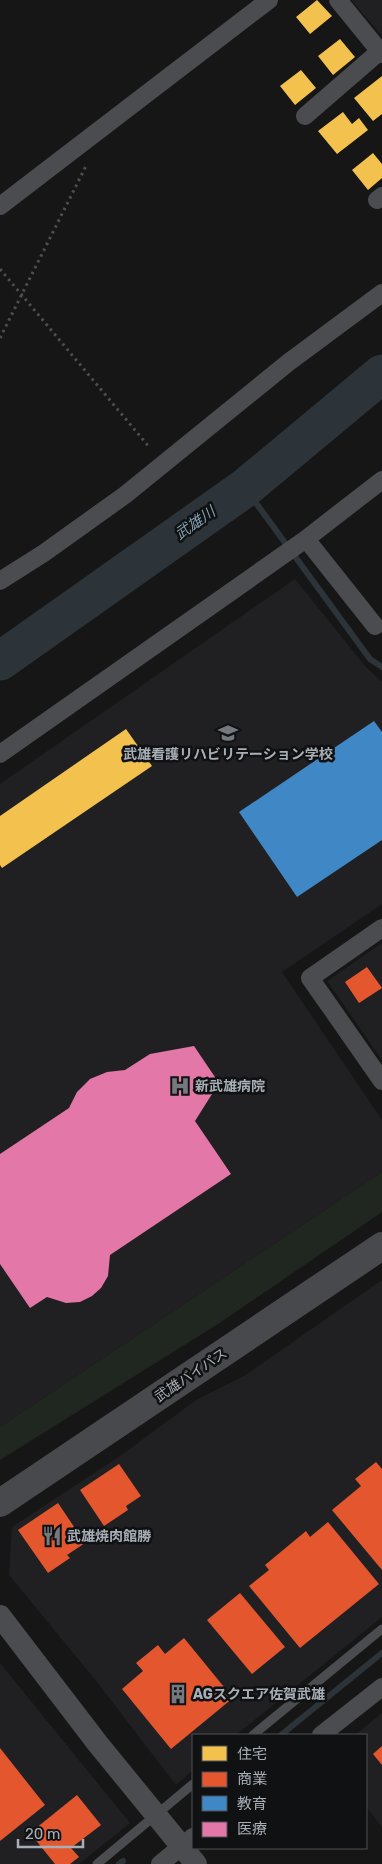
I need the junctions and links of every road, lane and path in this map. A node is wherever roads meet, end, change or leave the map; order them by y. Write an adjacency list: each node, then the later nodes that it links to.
1 (269, 0): 6 (street)
2 (338, 0): 3 (street)
3 (381, 53): 4 (street)
4 (305, 116)
5 (88, 161): 9 (path)
6 (0, 206)
7 (0, 269): 9 (path)
8 (382, 293): 14 (street)
9 (22, 295): 10 (path); 11 (path)
10 (0, 338)
11 (150, 448)
12 (382, 480): 13 (street)
13 (306, 539): 15 (street); 16 (street)
14 (0, 581)
15 (380, 626)
16 (0, 754)
17 (382, 928): 18 (street)
18 (382, 1081)
19 (382, 1246): 20 (highway, 武雄バイパス)
20 (0, 1503)
21 (0, 1616): 27 (street)
22 (382, 1629): 24 (lane)
23 (382, 1687): 25 (street)
24 (254, 1734)
25 (322, 1734)
26 (192, 1785): 27 (lane)
27 (156, 1814): 28 (street); 29 (lane)
28 (187, 1841): 30 (street); 31 (street)
29 (97, 1864)
30 (160, 1864)
31 (196, 1864)

